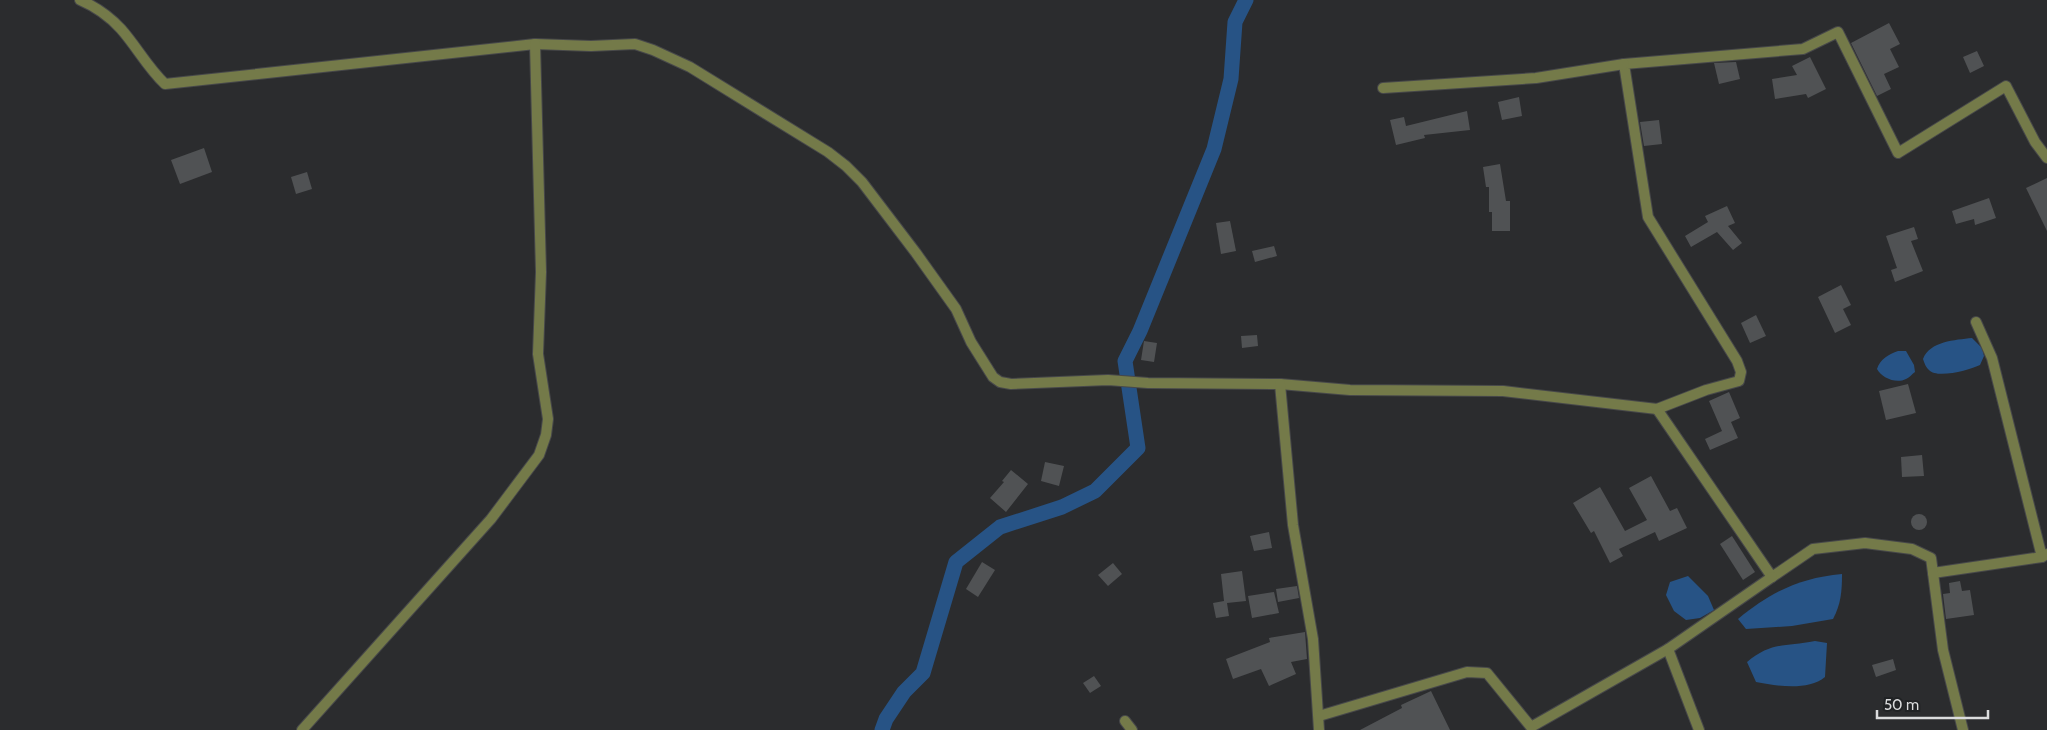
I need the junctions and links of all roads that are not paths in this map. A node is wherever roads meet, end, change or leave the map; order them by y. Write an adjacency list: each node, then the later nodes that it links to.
1 (80, 0): 2 (street)
2 (535, 44): 7 (street); 15 (street)
3 (1624, 64): 4 (street); 5 (street); 8 (street)
4 (1382, 88)
5 (2047, 158)
6 (1976, 322): 9 (street)
7 (1280, 384): 8 (street); 13 (street)
8 (1657, 410): 11 (street)
9 (2045, 556): 10 (street)
10 (1933, 573): 11 (street); 19 (street)
11 (1772, 577): 12 (street)
12 (1668, 649): 13 (street); 18 (street)
13 (1320, 716): 17 (street)
14 (1124, 721): 16 (street)
15 (302, 730)
16 (1132, 730)
17 (1319, 730)
18 (1699, 730)
19 (1963, 730)

